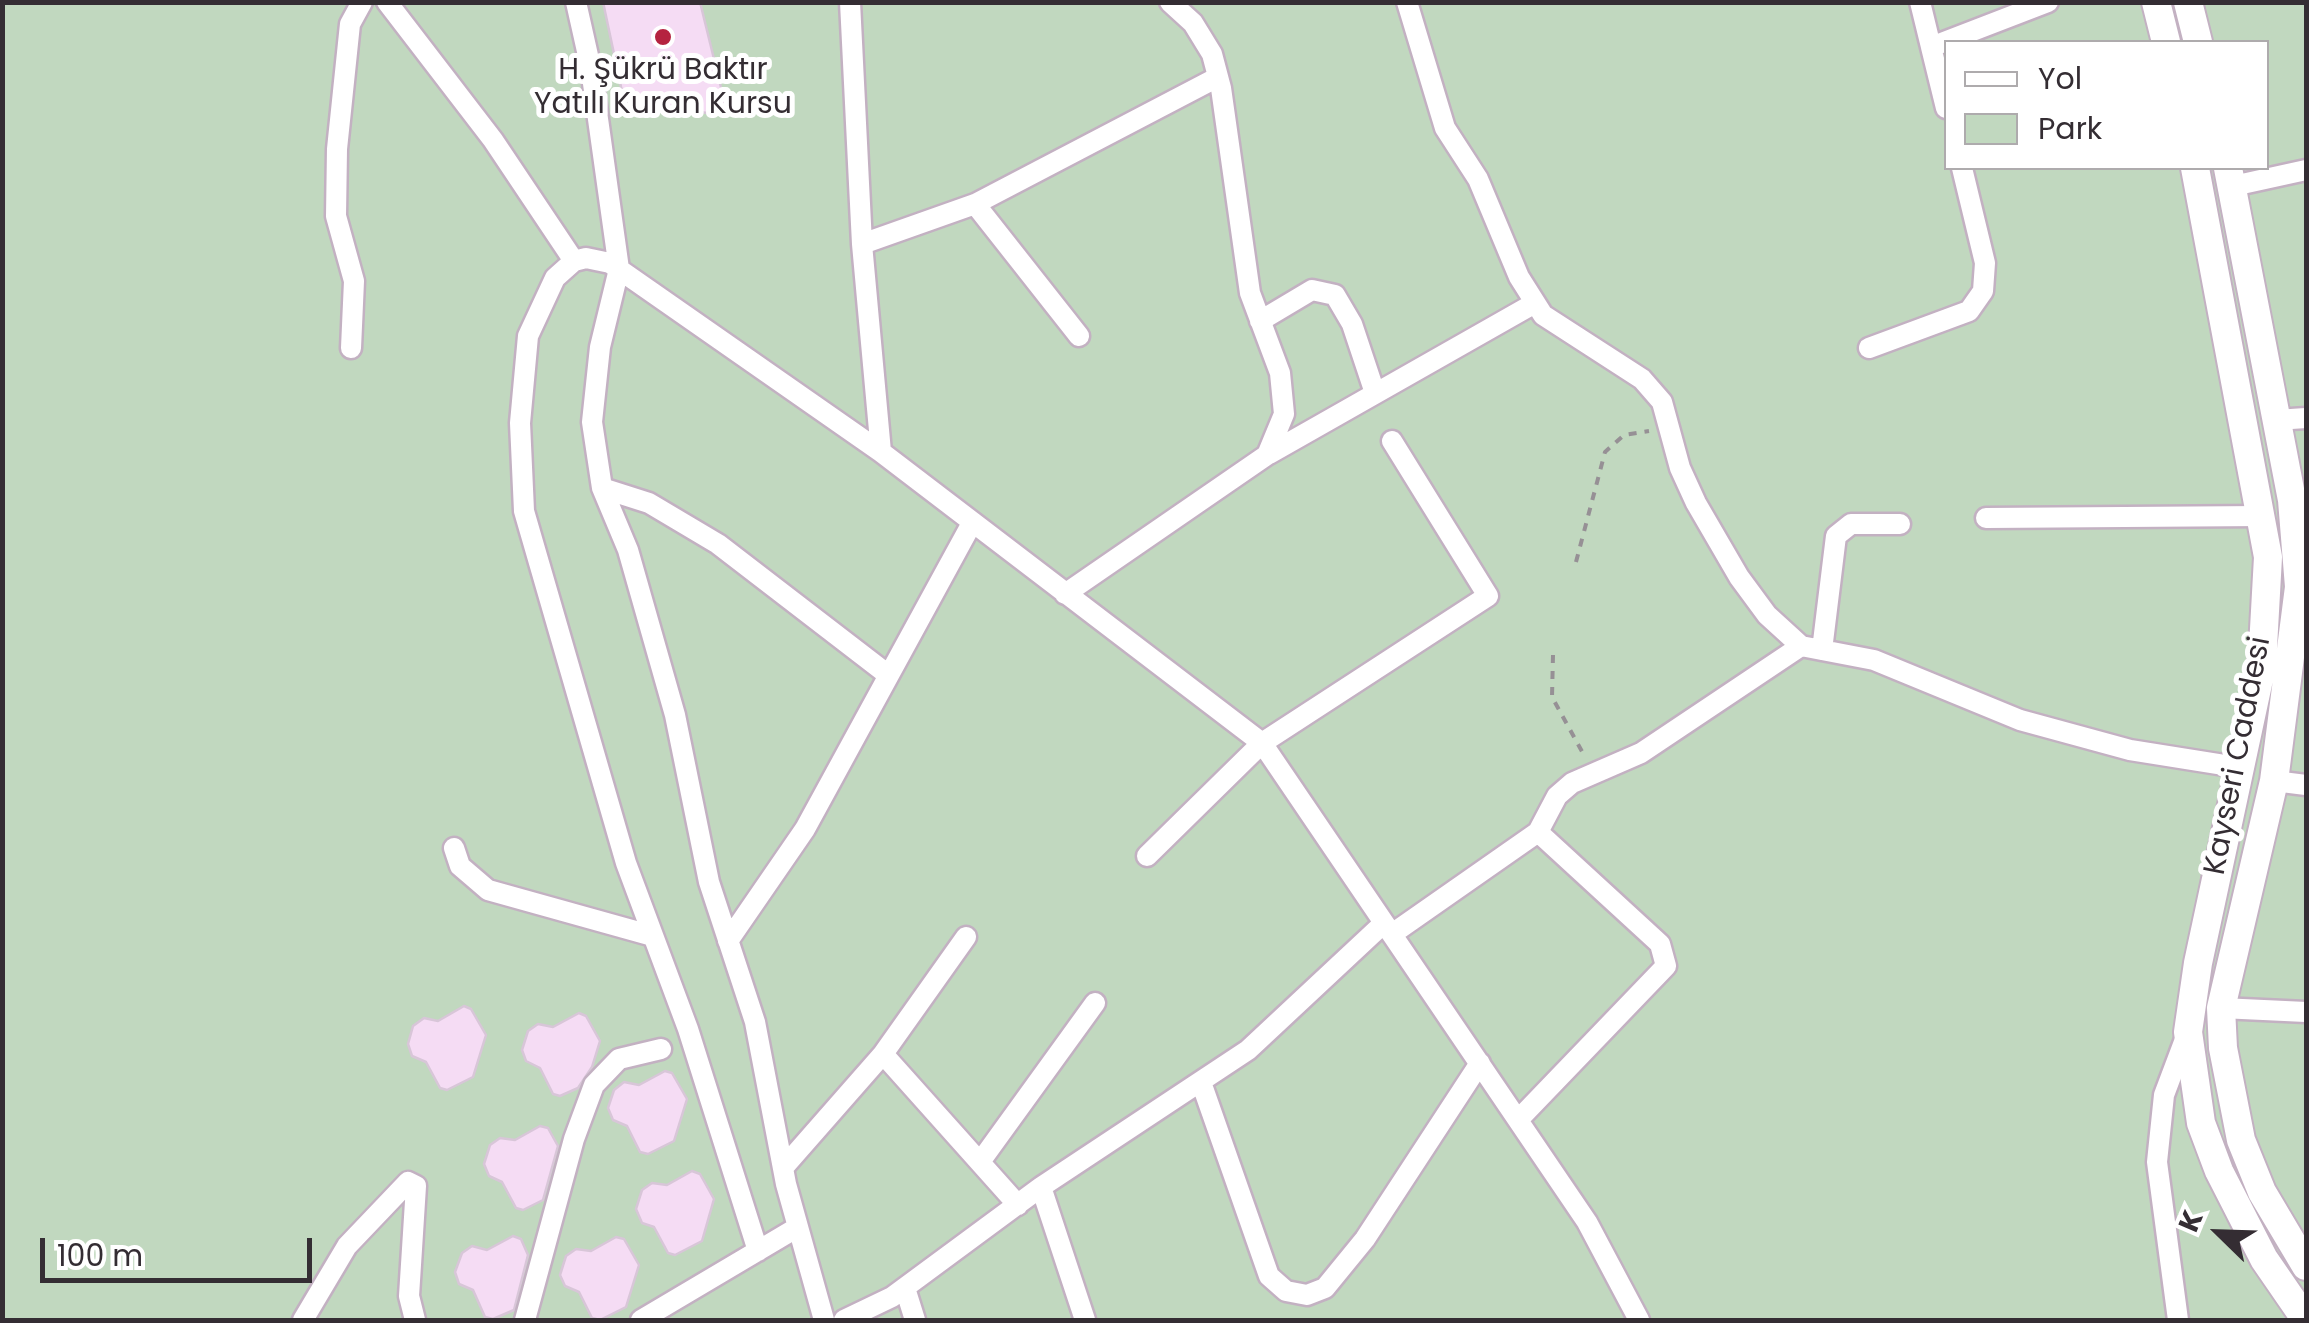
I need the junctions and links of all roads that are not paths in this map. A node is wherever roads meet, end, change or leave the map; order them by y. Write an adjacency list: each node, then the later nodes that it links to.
1 (362, 2): 29 (street)
2 (388, 2): 24 (street)
3 (576, 2): 25 (street)
4 (850, 2): 23 (street)
5 (1170, 2): 16 (street)
6 (1407, 2): 26 (street)
7 (1920, 2): 15 (street)
8 (2048, 2): 11 (street)
9 (2156, 2): 12 (main road)
10 (2188, 2): 13 (main road)
11 (1948, 40)
12 (2166, 40)
13 (2198, 40)
14 (1944, 42): 15 (street)
15 (1930, 47): 17 (street)
16 (1218, 77): 22 (street); 27 (street)
17 (1944, 100)
18 (1962, 170): 30 (street)
19 (2195, 170): 38 (main road, Kayseri Caddesi)
20 (2306, 170): 21 (street)
21 (2230, 177): 33 (main road, Kayseri Caddesi)
22 (975, 204): 23 (street); 28 (street)
23 (862, 244): 35 (street)
24 (574, 261): 25 (street); 53 (street)
25 (620, 269): 35 (street); 37 (street)
26 (1535, 303): 31 (street); 43 (street)
27 (1260, 320): 31 (street); 36 (street)
28 (1079, 336)
29 (351, 348)
30 (1869, 348)
31 (1375, 393): 36 (street)
32 (2306, 418): 33 (street)
33 (2276, 420): 47 (main road, Kayseri Caddesi)
34 (1392, 441): 45 (street)
35 (880, 452): 40 (street)
36 (1267, 455): 42 (street)
37 (602, 488): 44 (street); 55 (street)
38 (2263, 516): 39 (street); 46 (main road, Kayseri Caddesi)
39 (1986, 518)
40 (972, 523): 42 (street); 44 (street)
41 (1900, 524): 43 (street)
42 (1065, 594): 45 (street)
43 (1811, 648): 46 (street); 49 (street)
44 (887, 674): 55 (street)
45 (1262, 743): 51 (street); 52 (street)
46 (2242, 768): 59 (main road, Kayseri Caddesi)
47 (2274, 781): 48 (street); 57 (main road, Kayseri Caddesi)
48 (2306, 785)
49 (1538, 832): 52 (street); 64 (street)
50 (454, 848): 53 (street)
51 (1147, 856)
52 (1388, 929): 62 (street); 63 (street)
53 (653, 936): 71 (street)
54 (966, 938): 61 (street)
55 (728, 941): 66 (street)
56 (1095, 1003): 65 (street)
57 (2221, 1008): 58 (street); 70 (main road, Kayseri Caddesi)
58 (2306, 1012)
59 (2188, 1032): 82 (street); 83 (main road, Kayseri Caddesi)
60 (661, 1049): 75 (street)
61 (883, 1054): 65 (street); 66 (street)
62 (1480, 1062): 63 (street); 64 (street)
63 (1200, 1082): 67 (street)
64 (1518, 1120): 81 (street)
65 (980, 1162): 68 (street)
66 (783, 1168): 69 (street)
67 (1042, 1187): 68 (street); 80 (street)
68 (1018, 1205): 72 (street)
69 (798, 1227): 71 (street); 77 (street)
70 (2302, 1248)
71 (758, 1251): 76 (street)
72 (905, 1288): 78 (street); 79 (street)
73 (303, 1320): 74 (street)
74 (416, 1320)
75 (525, 1320)
76 (642, 1320)
77 (824, 1320)
78 (844, 1320)
79 (916, 1320)
80 (1085, 1320)
81 (1639, 1320)
82 (2178, 1320)
83 (2306, 1320)

